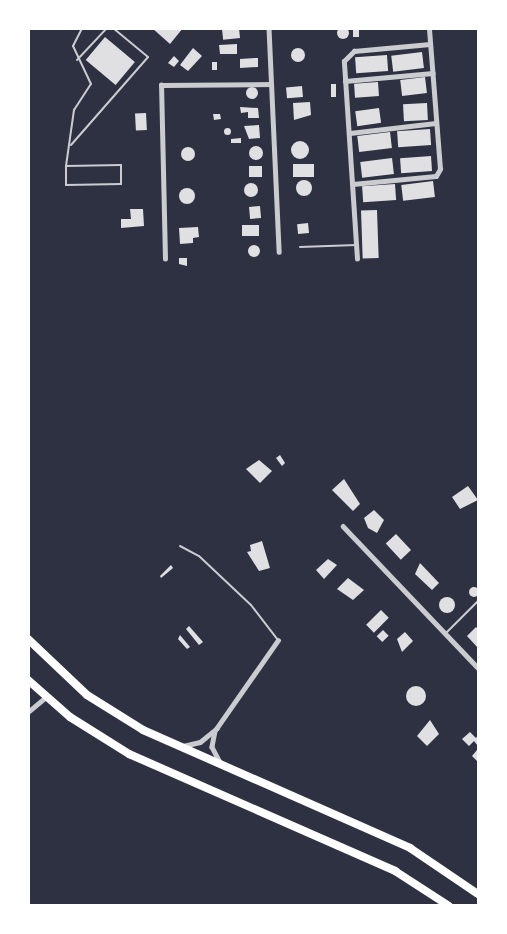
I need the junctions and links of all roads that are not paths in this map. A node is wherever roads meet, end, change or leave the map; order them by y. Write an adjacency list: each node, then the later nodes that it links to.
1 (82, 28): 7 (lane)
2 (107, 28): 7 (lane)
3 (113, 28): 13 (lane)
4 (269, 28): 10 (street)
5 (429, 28): 6 (street)
6 (430, 44): 8 (street); 9 (street)
7 (77, 60): 13 (lane)
8 (432, 73): 9 (street); 11 (street)
9 (345, 81): 12 (street)
10 (271, 84): 18 (street); 19 (street)
11 (435, 123): 12 (street); 15 (street)
12 (350, 133): 15 (street)
13 (71, 145): 14 (lane)
14 (66, 166): 14 (lane)
15 (353, 184): 16 (street)
16 (356, 245): 17 (lane); 20 (street)
17 (300, 247)
18 (279, 252)
19 (165, 259)
20 (357, 259)
21 (343, 526): 24 (street)
22 (180, 546): 26 (lane)
23 (478, 601): 24 (lane)
24 (447, 633): 27 (street)
25 (28, 639): 32 (main road)
26 (278, 640): 31 (street)
27 (478, 668)
28 (28, 680): 29 (main road)
29 (46, 697): 30 (street); 35 (main road)
30 (28, 712)
31 (216, 729): 32 (street); 33 (street)
32 (179, 746): 33 (main road)
33 (225, 767): 34 (main road)
34 (478, 894)
35 (449, 906)

